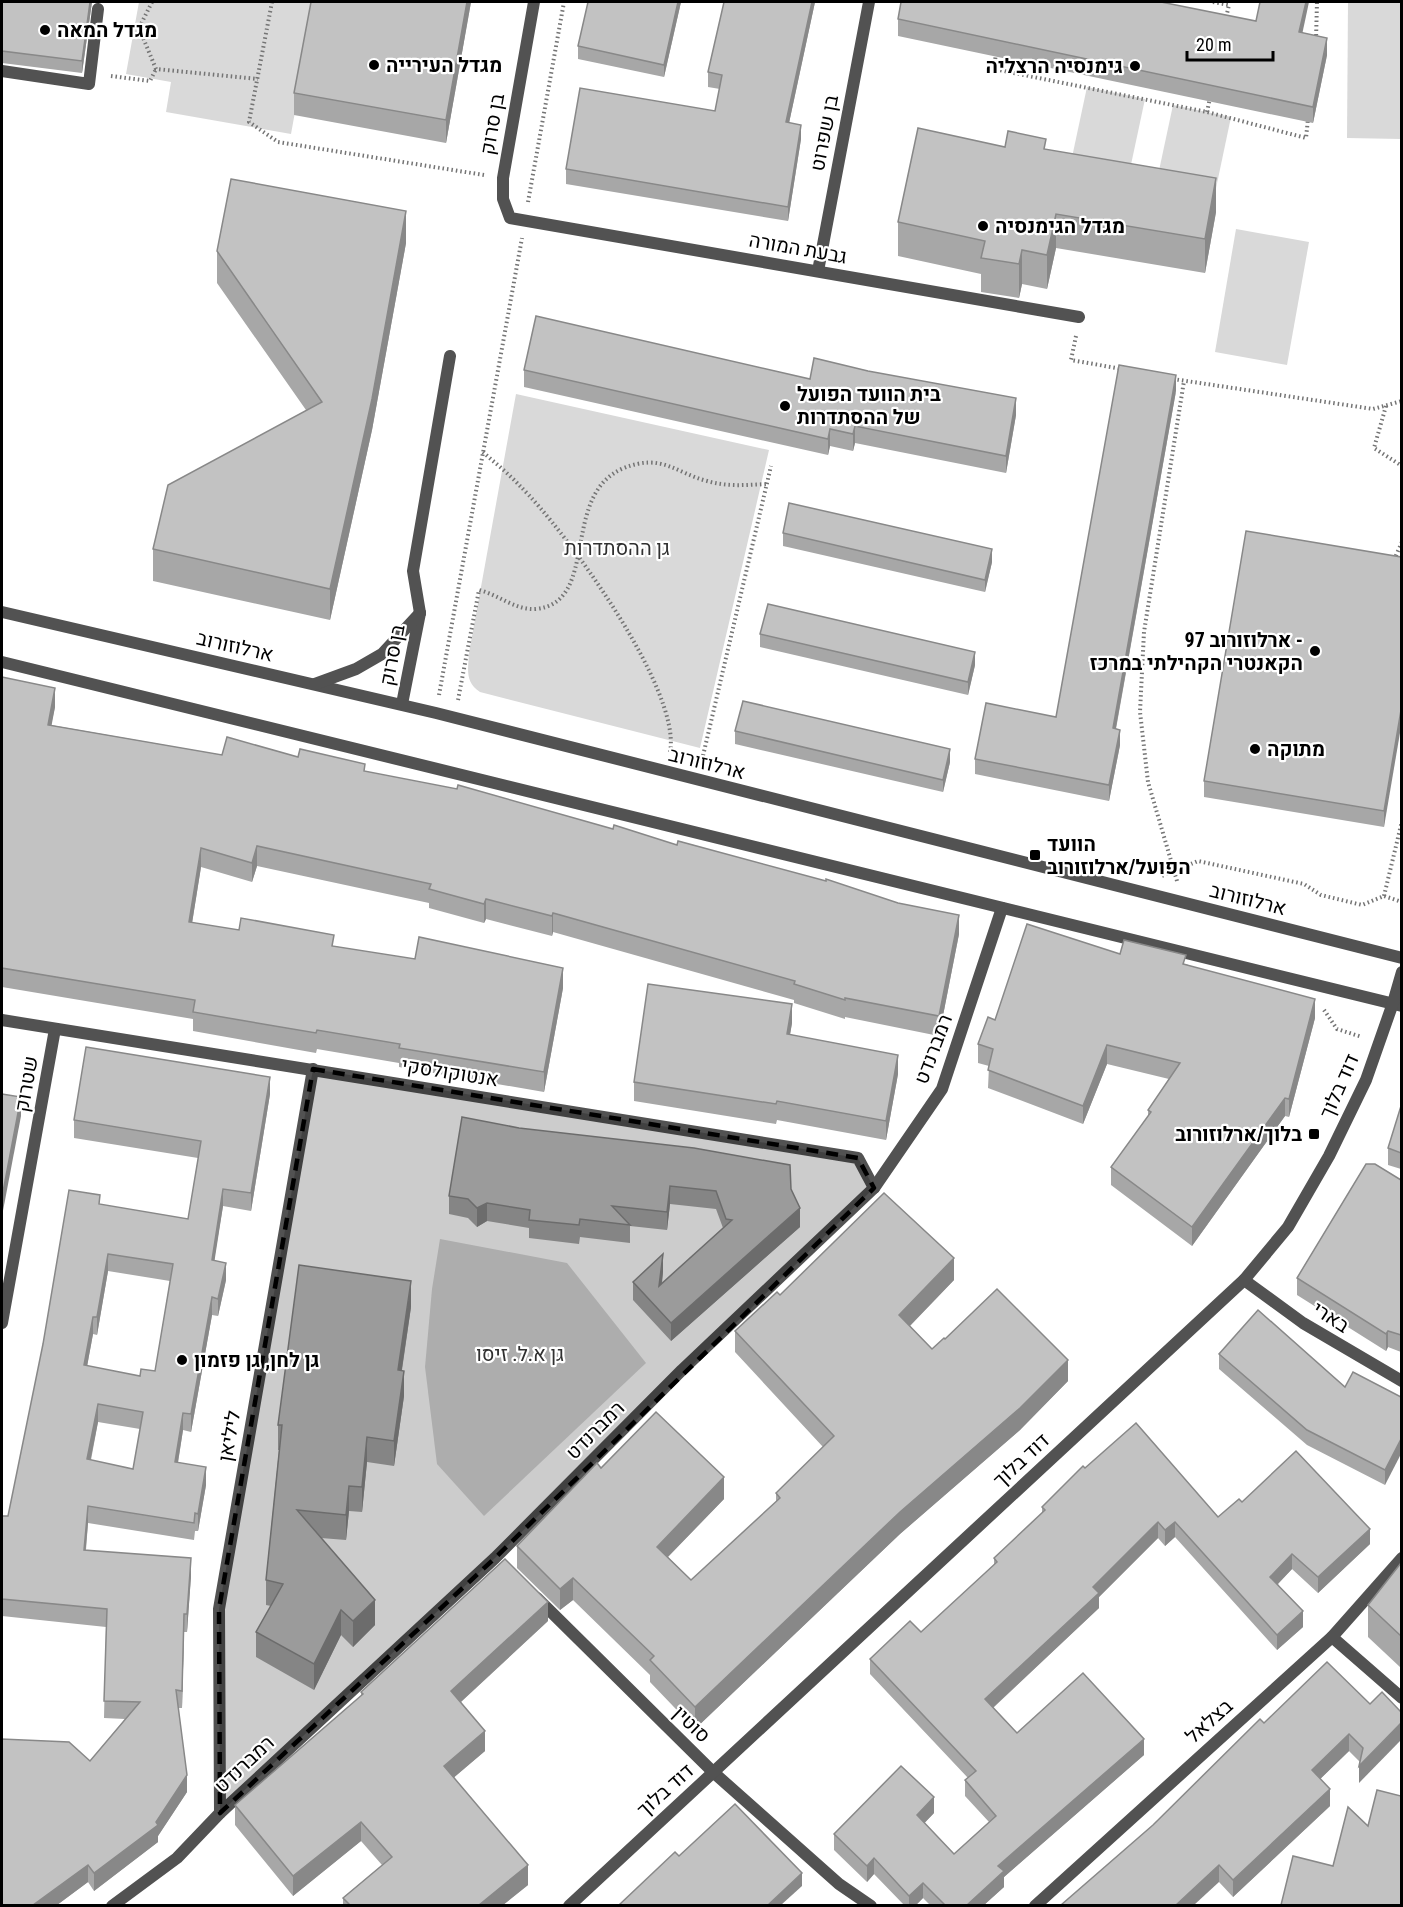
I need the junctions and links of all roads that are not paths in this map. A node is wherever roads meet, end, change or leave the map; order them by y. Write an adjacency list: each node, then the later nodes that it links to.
1 (534, 2): 5 (street, בן סרוק)
2 (869, 2): 6 (street, בן שפרוט)
3 (98, 9): 4 (street)
4 (2, 71)
5 (510, 218): 6 (street, גבעת המורה)
6 (818, 271): 7 (street, גבעת המורה)
7 (1079, 317)
8 (450, 356): 10 (street)
9 (2, 612): 12 (street, ארלוזורוב)
10 (420, 613): 12 (street); 13 (street, בן סרוק)
11 (2, 662): 14 (street)
12 (315, 684): 13 (street, ארלוזורוב)
13 (402, 705): 15 (street, ארלוזורוב)
14 (1002, 908): 17 (street); 21 (street, רמברנדט)
15 (1401, 958)
16 (1401, 972): 17 (street, דוד בלוך)
17 (1397, 1004): 22 (street, דוד בלוך)
18 (2, 1020): 19 (street, אנטוקולסקי)
19 (55, 1029): 20 (street, אנטוקולסקי); 23 (street, שטרוק)
20 (313, 1069): 21 (street, אנטוקולסקי); 32 (street, ליליאן)
21 (874, 1188): 25 (street, רמברנדט)
22 (1244, 1280): 24 (street, בארי); 31 (street, דוד בלוך)
23 (2, 1323)
24 (1401, 1382)
25 (495, 1558): 27 (street); 32 (street, רמברנדט)
26 (1401, 1558): 29 (street, בצלאל)
27 (507, 1569)
28 (531, 1593): 31 (street, סוטין)
29 (1332, 1637): 30 (street); 36 (street, בצלאל)
30 (1401, 1698)
31 (713, 1772): 34 (street, דוד בלוך); 35 (street, סוטין)
32 (220, 1813): 33 (street, רמברנדט)
33 (112, 1905)
34 (569, 1905)
35 (871, 1905)
36 (1035, 1905)

